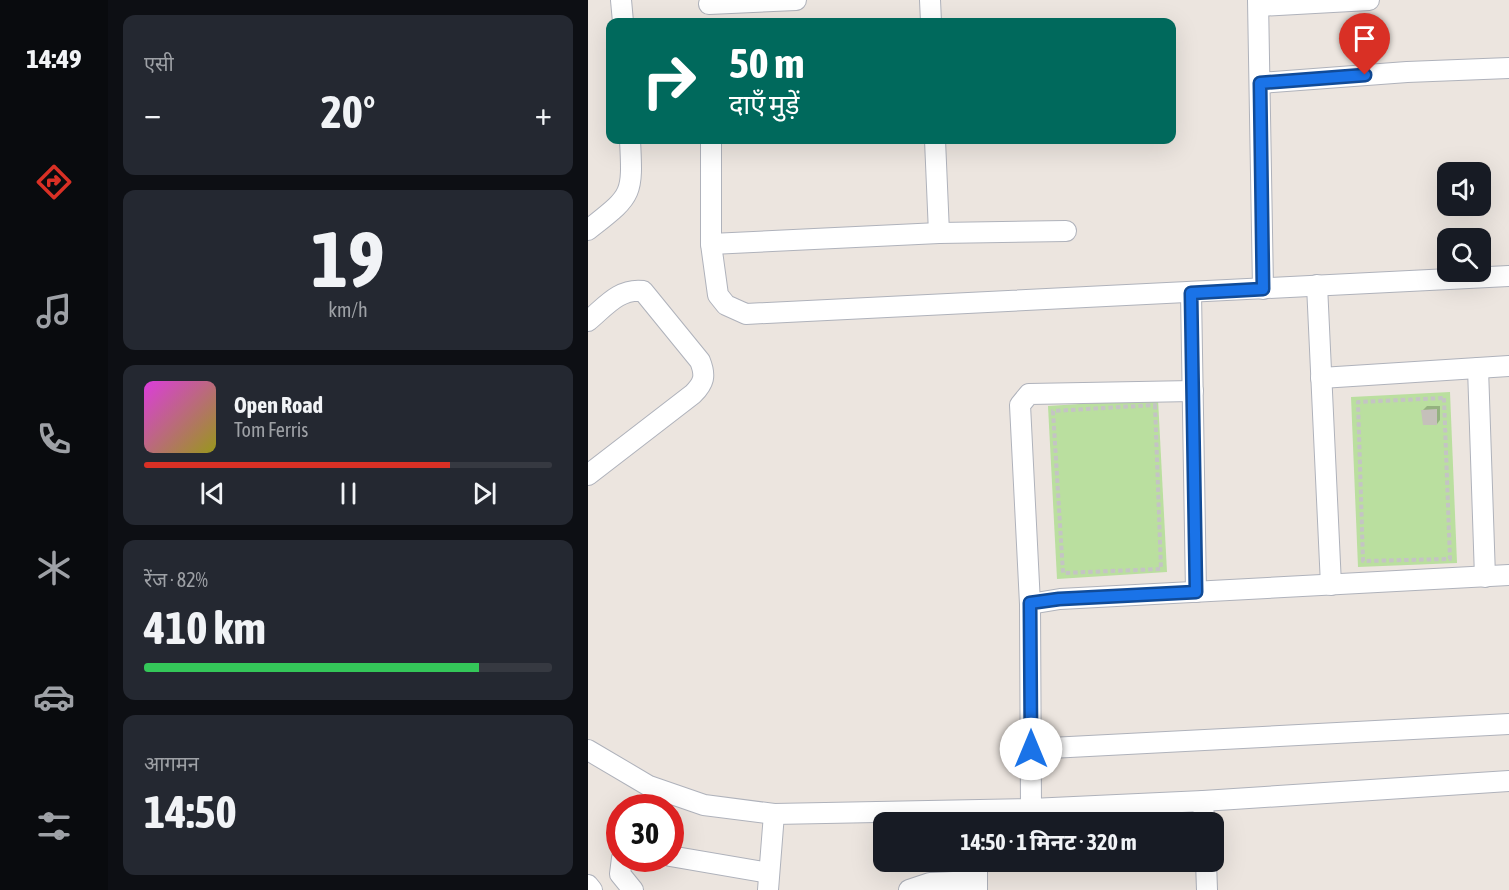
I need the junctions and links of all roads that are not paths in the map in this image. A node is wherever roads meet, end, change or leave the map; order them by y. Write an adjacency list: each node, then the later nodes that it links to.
1 (621, 0): 7 (street)
2 (796, 0): 6 (street)
3 (930, 0): 8 (street)
4 (1369, 0): 5 (street)
5 (1259, 3): 10 (street)
6 (709, 9)
7 (623, 18)
8 (931, 18)
9 (1509, 68): 10 (street)
10 (1260, 83): 20 (street)
11 (630, 144): 14 (street)
12 (711, 144): 17 (street)
13 (936, 144): 16 (street)
14 (588, 230)
15 (1066, 231): 16 (street)
16 (939, 233): 17 (street)
17 (711, 244): 21 (street)
18 (1509, 276): 19 (street)
19 (1317, 285): 20 (street); 25 (street)
20 (1263, 289): 21 (street)
21 (1191, 293): 26 (street)
22 (588, 321): 27 (street)
23 (1509, 366): 24 (street)
24 (1478, 368): 25 (street); 29 (street)
25 (1321, 378): 30 (street)
26 (1192, 391): 31 (street); 32 (street)
27 (588, 476)
28 (1509, 575): 29 (street)
29 (1485, 577): 30 (street)
30 (1331, 585): 31 (street)
31 (1196, 592): 32 (street)
32 (1030, 603): 34 (street)
33 (1509, 724): 34 (street)
34 (1031, 749): 38 (street)
35 (588, 750): 41 (street)
36 (1509, 782): 37 (street)
37 (1203, 801): 38 (street); 40 (street)
38 (1031, 808): 39 (street)
39 (1004, 812)
40 (1204, 812)
41 (774, 813): 42 (street); 46 (street)
42 (873, 814)
43 (684, 860): 46 (street)
44 (620, 872): 48 (street)
45 (1207, 872): 50 (street)
46 (769, 881)
47 (977, 886): 49 (street)
48 (633, 890)
49 (909, 890)
50 (1208, 890)

